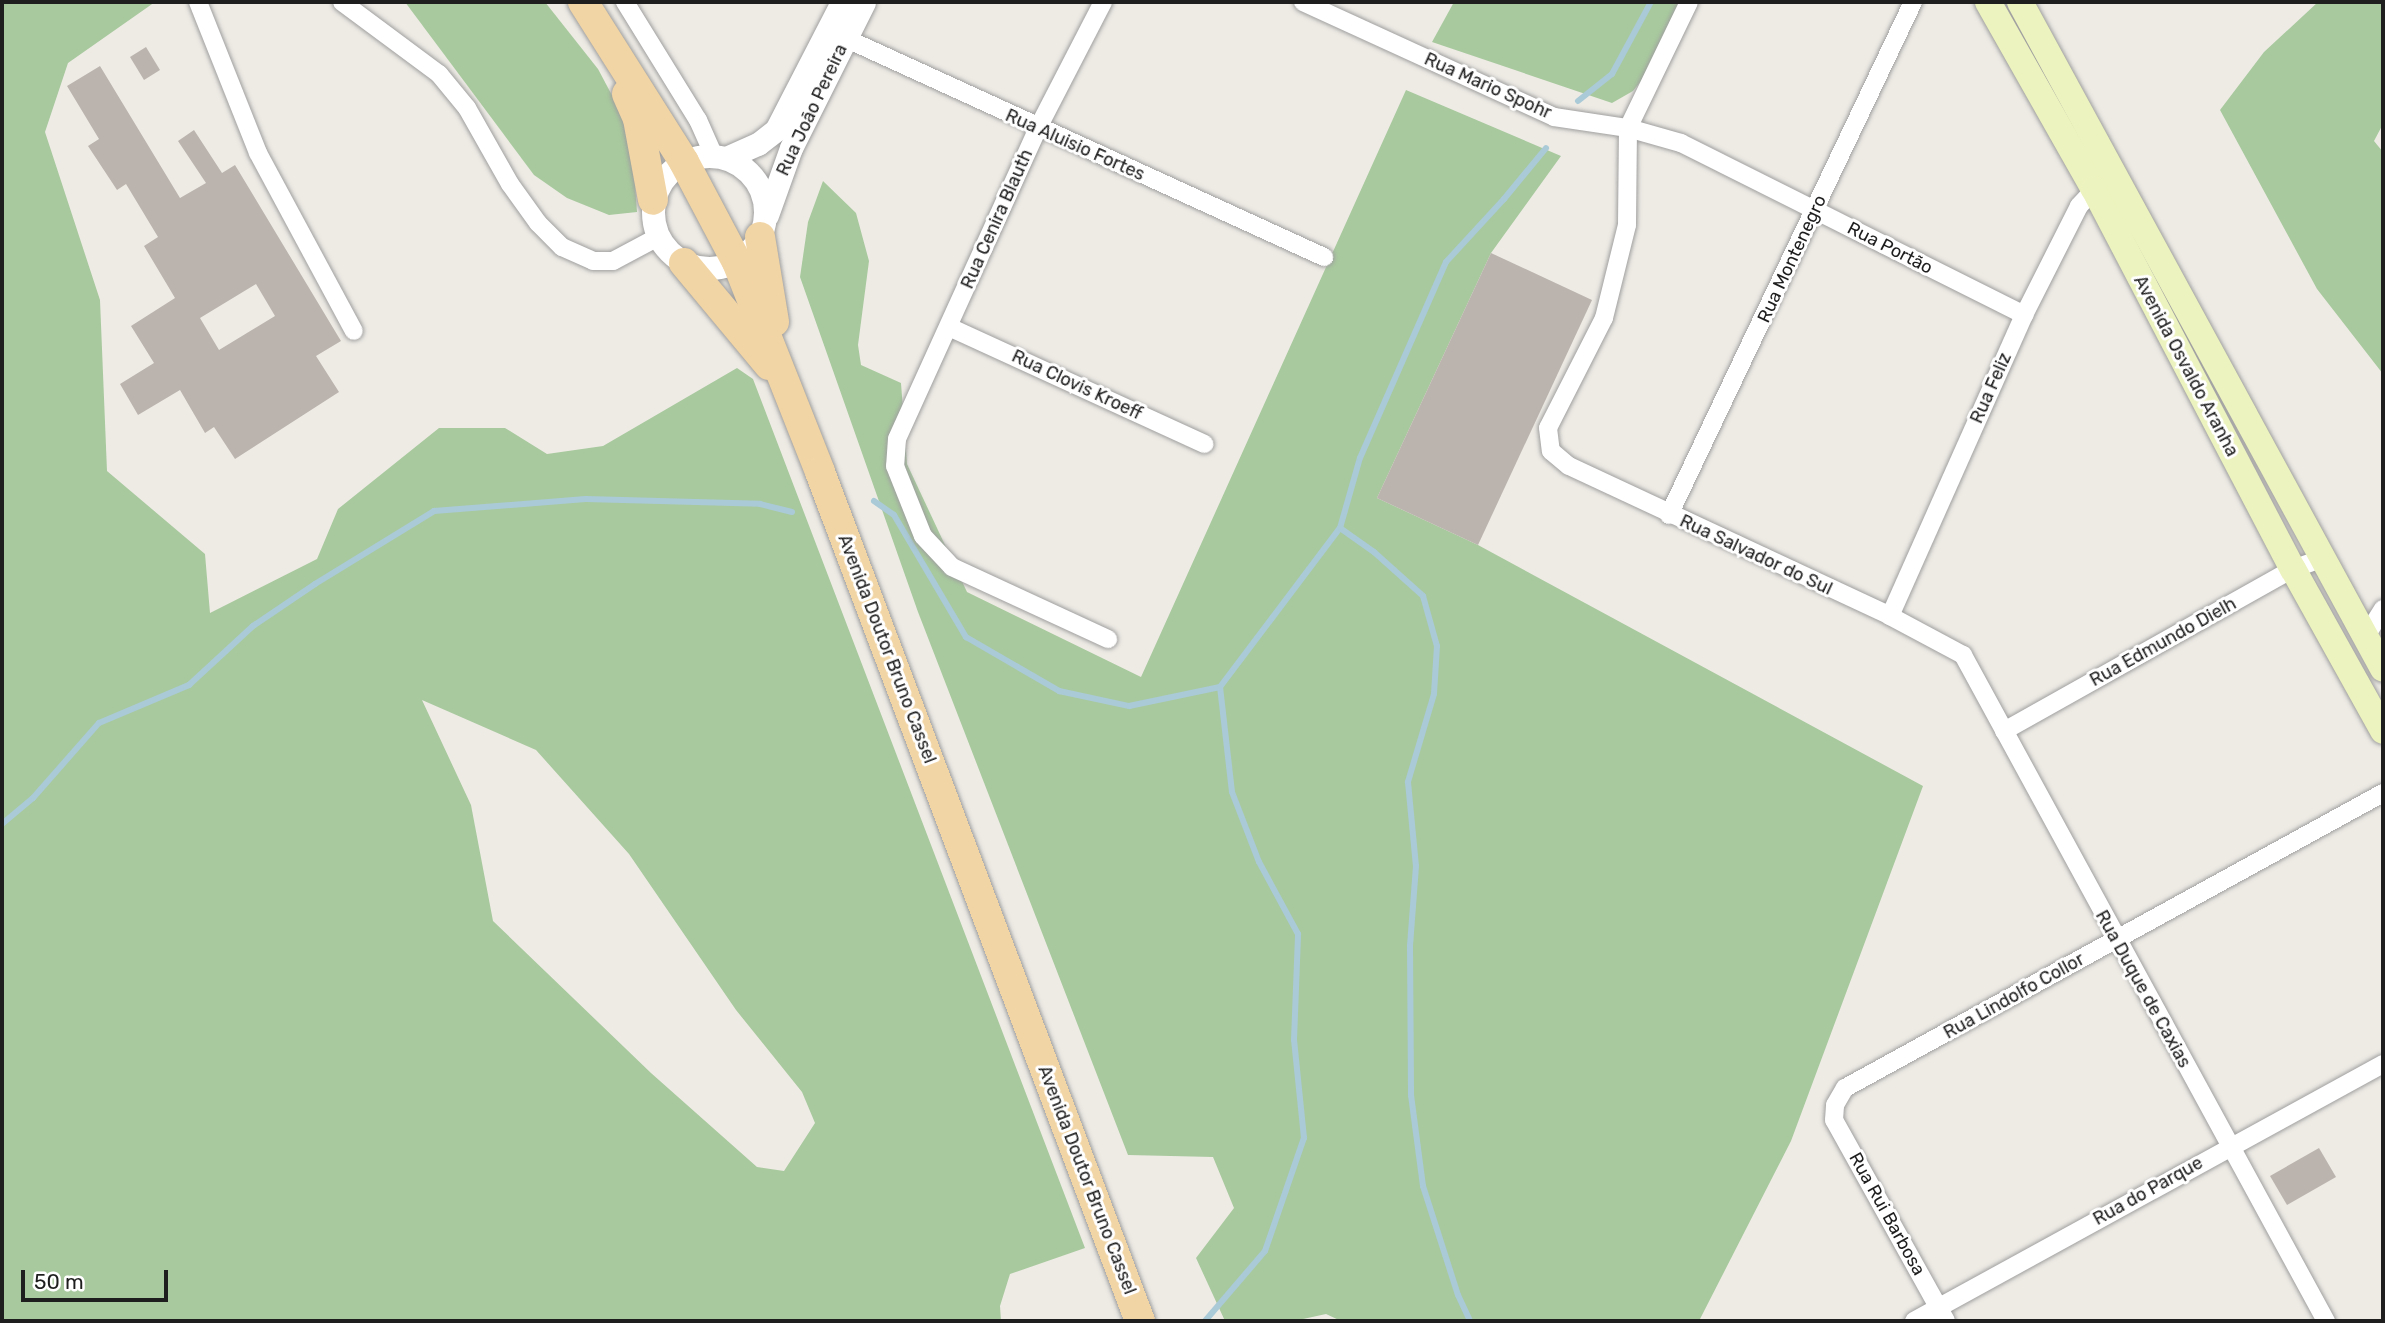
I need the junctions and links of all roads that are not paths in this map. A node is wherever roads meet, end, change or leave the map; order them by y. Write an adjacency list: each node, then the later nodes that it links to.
1 (198, 2): 29 (street)
2 (342, 2): 23 (street)
3 (625, 2): 17 (street)
4 (842, 2): 13 (street, Rua João Pereira)
5 (864, 2): 13 (street, Rua João Pereira)
6 (1103, 2): 14 (street, Rua Cenira Blauth)
7 (1303, 2): 15 (street, Rua Mario Spohr)
8 (1689, 2): 15 (street)
9 (1913, 2): 21 (street, Rua Montenegro)
10 (1988, 2): 19 (main road, Avenida Osvaldo Aranha)
11 (2021, 2): 19 (main road, Avenida Osvaldo Aranha)
12 (586, 6): 18 (main road, Avenida Doutor Bruno Cassel); 20 (main road)
13 (837, 34): 14 (street, Rua Aluisio Fortes); 17 (street, Rua João Pereira); 22 (street, Rua João Pereira)
14 (1038, 128): 24 (street, Rua Aluisio Fortes); 28 (street, Rua Cenira Blauth)
15 (1628, 128): 16 (street, Rua Mario Spohr); 32 (street, Rua Salvador do Sul)
16 (1681, 143): 21 (street, Rua Portão)
17 (720, 157): 18 (street, Rua João Pereira); 22 (street)
18 (684, 162): 20 (street); 25 (main road, Avenida Doutor Bruno Cassel)
19 (2104, 182): 27 (street, Rua Feliz); 33 (main road, Avenida Osvaldo Aranha); 34 (main road, Avenida Osvaldo Aranha)
20 (653, 200): 23 (street)
21 (1815, 210): 27 (street, Rua Portão); 32 (street, Rua Montenegro)
22 (762, 229): 25 (street); 30 (main road)
23 (658, 237): 26 (street)
24 (1324, 257)
25 (737, 261): 26 (street); 30 (main road, Avenida Doutor Bruno Cassel)
26 (684, 263): 30 (main road)
27 (2024, 315): 36 (street, Rua Feliz)
28 (949, 327): 31 (street, Rua Clovis Kroeff); 38 (street, Rua Cenira Blauth)
29 (354, 331)
30 (785, 384): 49 (main road, Avenida Doutor Bruno Cassel)
31 (1204, 443)
32 (1669, 515): 36 (street, Rua Salvador do Sul)
33 (2324, 558): 34 (street, Rua Edmundo Dielh); 37 (main road, Avenida Osvaldo Aranha)
34 (2292, 569): 41 (main road, Avenida Osvaldo Aranha); 42 (street, Rua Edmundo Dielh)
35 (2383, 610): 37 (street)
36 (1890, 616): 39 (street, Rua Salvador do Sul)
37 (2366, 636): 40 (main road, Avenida Osvaldo Aranha)
38 (1108, 639)
39 (1963, 656): 42 (street, Rua Duque de Caxias)
40 (2383, 669)
41 (2383, 731)
42 (2004, 732): 44 (street, Rua Duque de Caxias)
43 (2383, 793): 44 (street, Rua Lindolfo Collor)
44 (2116, 940): 46 (street, Rua Lindolfo Collor); 47 (street, Rua Duque de Caxias)
45 (2383, 1064): 47 (street, Rua do Parque)
46 (1835, 1105): 48 (street, Rua Rui Barbosa)
47 (2229, 1146): 48 (street, Rua do Parque); 51 (street, Rua Duque de Caxias)
48 (1942, 1315): 50 (street, Rua do Parque)
49 (1140, 1321)
50 (1914, 1321)
51 (2326, 1321)

